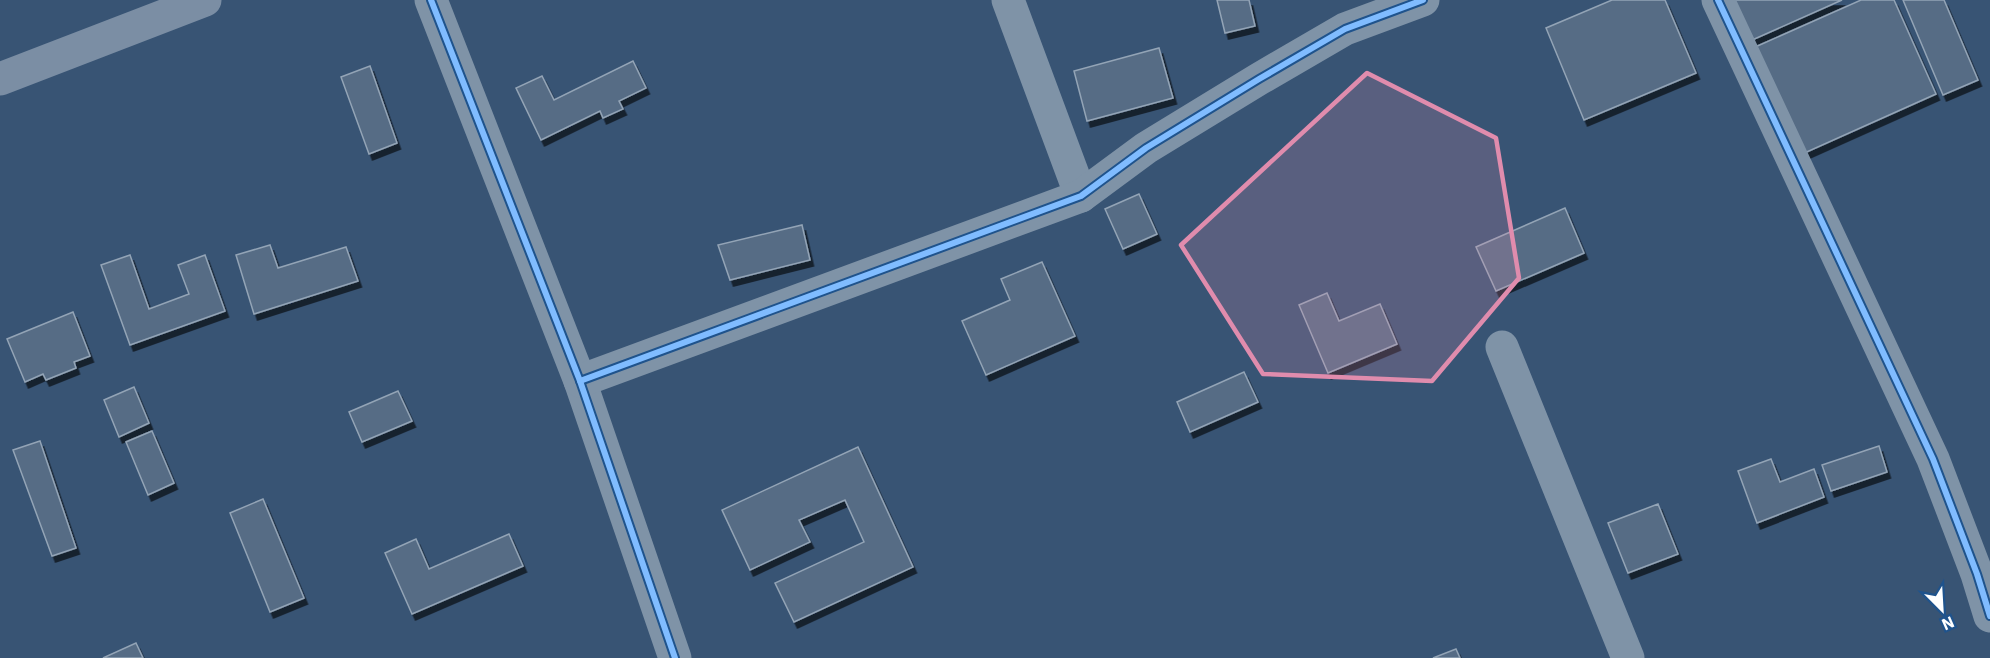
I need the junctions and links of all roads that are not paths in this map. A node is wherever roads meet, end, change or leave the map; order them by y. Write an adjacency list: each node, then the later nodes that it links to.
1 (205, 0): 6 (street)
2 (431, 0): 9 (street)
3 (1008, 0): 7 (street)
4 (1423, 0): 7 (street)
5 (1718, 0): 10 (street)
6 (0, 79)
7 (1081, 196): 9 (street)
8 (1502, 347): 12 (street)
9 (580, 381): 11 (street)
10 (1990, 616)
11 (675, 658)
12 (1628, 658)

